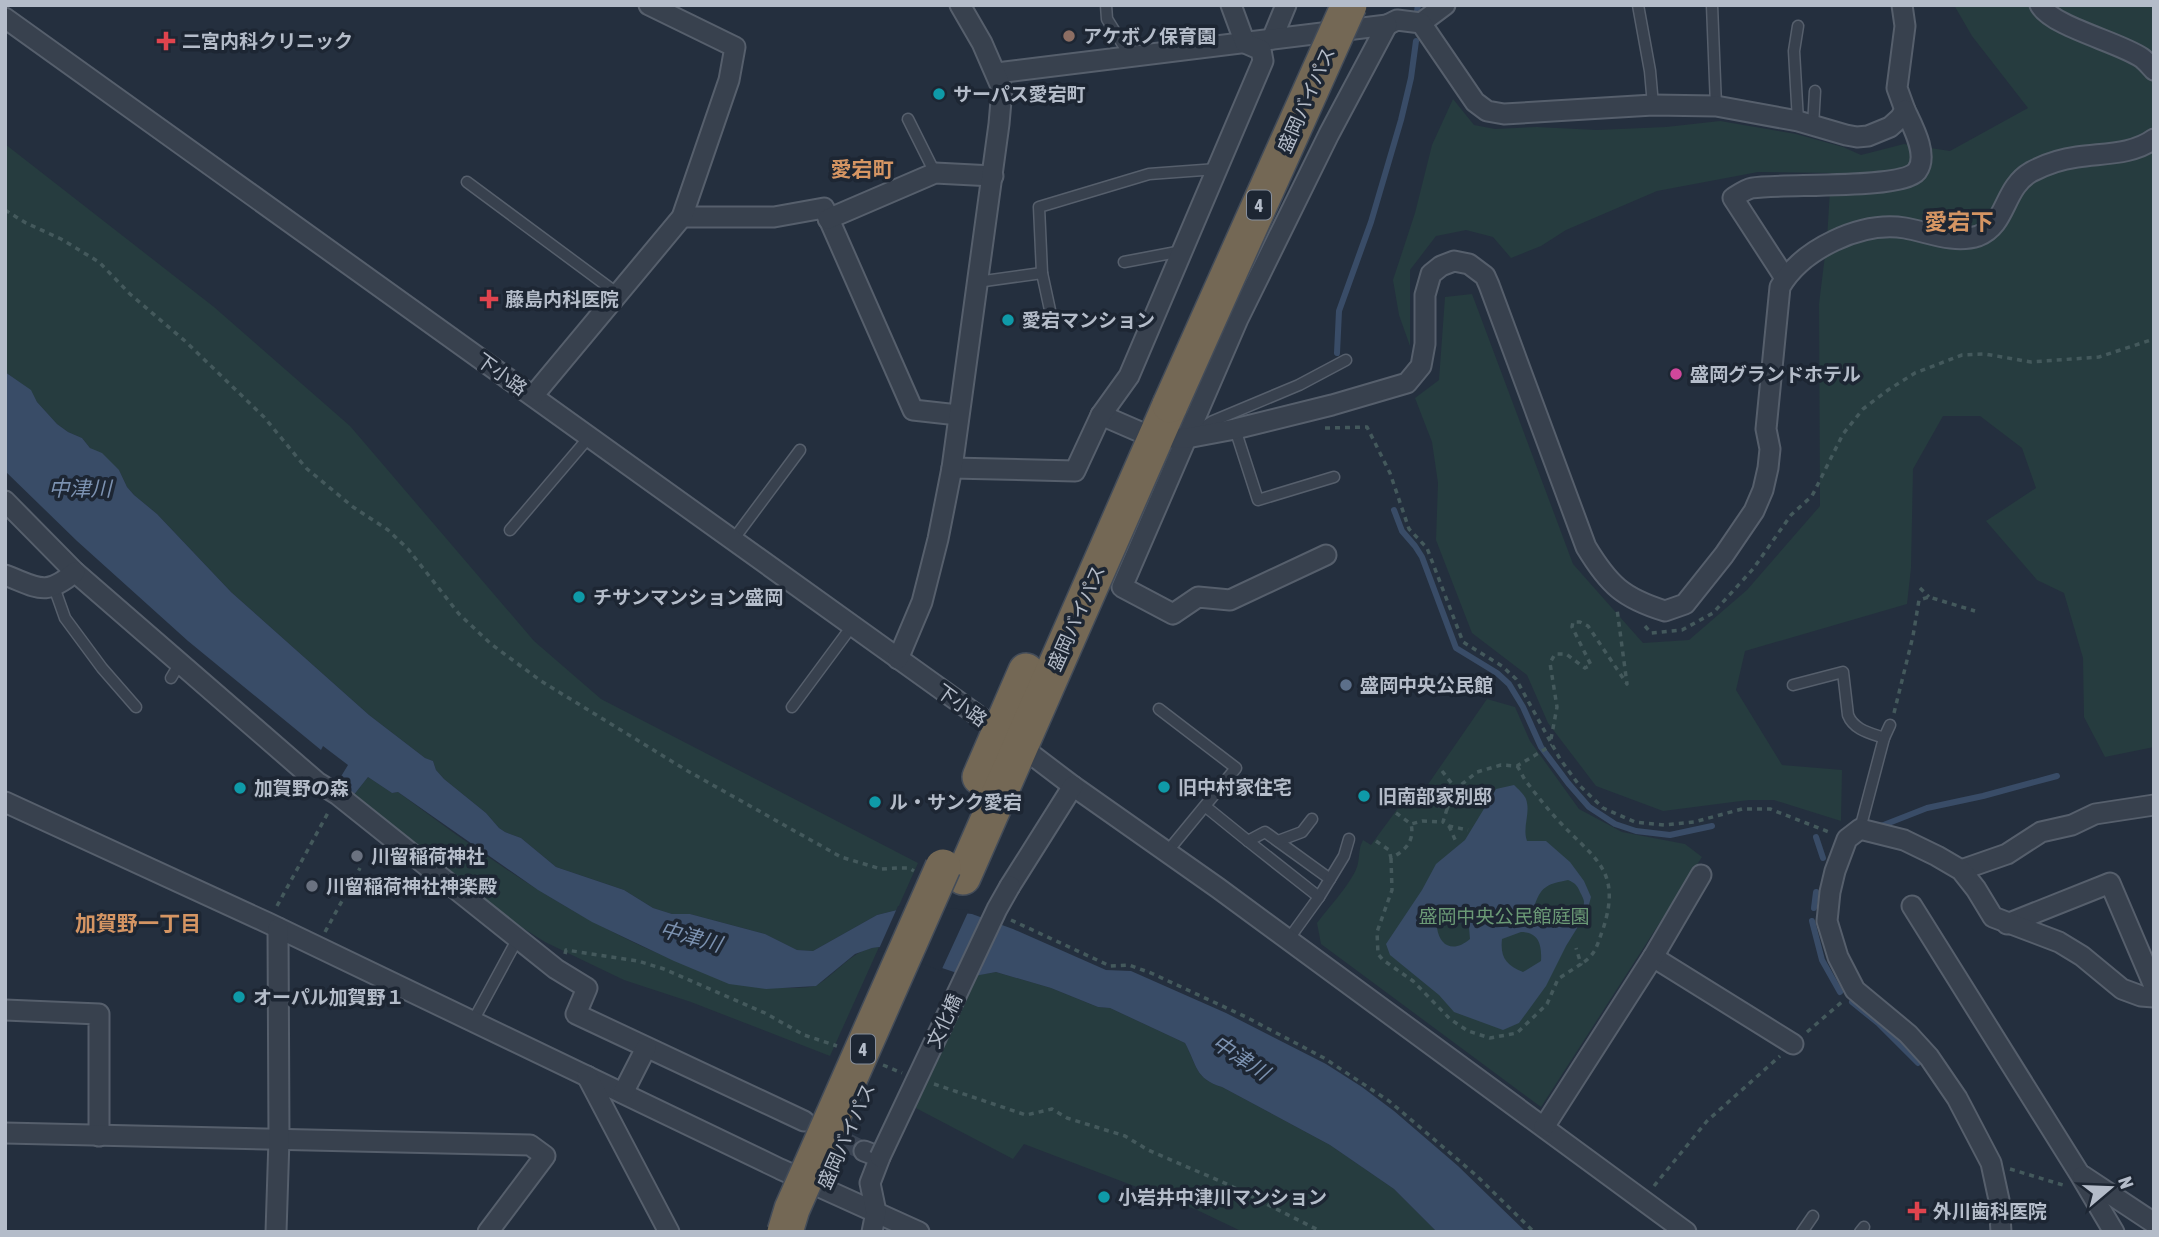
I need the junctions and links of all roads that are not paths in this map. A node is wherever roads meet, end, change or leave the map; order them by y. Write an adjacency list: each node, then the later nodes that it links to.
1 (649, 5): 34 (street)
2 (960, 5): 22 (street)
3 (1106, 5): 20 (lane)
4 (1231, 5): 19 (street)
5 (1286, 5): 18 (street)
6 (1325, 5): 45 (highway, 盛岡バイパス / 4)
7 (1349, 5): 45 (highway, 盛岡バイパス / 4, bridge)
8 (1395, 5): 16 (street)
9 (1445, 5): 15 (street)
10 (1638, 5): 24 (lane)
11 (1712, 5): 25 (lane)
12 (1902, 5): 26 (street)
13 (2040, 5): 21 (street)
14 (5, 18): 44 (street, 下小路)
15 (1421, 23): 16 (street); 24 (street)
16 (1387, 25): 18 (street); 49 (street)
17 (1798, 26): 28 (lane)
18 (1272, 40): 19 (street)
19 (1245, 43): 20 (street); 30 (street)
20 (1130, 57): 22 (street)
21 (2154, 70)
22 (997, 74): 32 (street)
23 (1815, 91): 28 (lane)
24 (1653, 105): 25 (street)
25 (1716, 106): 28 (street)
26 (1905, 110): 28 (street); 39 (street)
27 (908, 119): 31 (lane)
28 (1805, 123)
29 (2154, 139): 39 (street)
30 (1217, 169): 36 (street); 38 (lane)
31 (935, 173): 32 (street); 35 (street)
32 (993, 176): 40 (street)
33 (467, 182): 41 (lane)
34 (682, 217): 35 (street); 41 (street)
35 (828, 219): 46 (street)
36 (1182, 251): 37 (lane); 47 (street)
37 (1124, 261)
38 (1042, 273): 40 (lane); 42 (lane)
39 (1785, 278): 48 (street)
40 (977, 282): 46 (street)
41 (618, 294): 44 (street)
42 (1054, 324)
43 (1346, 360): 49 (lane)
44 (533, 396): 50 (street, 下小路)
45 (1161, 401): 49 (highway, 盛岡バイパス / 4)
46 (958, 415): 52 (street)
47 (1101, 415): 49 (street); 52 (street)
48 (1235, 429): 49 (street); 53 (lane)
49 (1159, 435): 57 (street); 68 (highway, 盛岡バイパス / 4)
50 (590, 436): 55 (lane); 56 (street, 下小路)
51 (800, 450): 56 (lane)
52 (952, 468): 62 (street)
53 (1334, 477)
54 (5, 501): 58 (street)
55 (510, 530)
56 (733, 540): 61 (street, 下小路)
57 (1326, 555)
58 (75, 572): 60 (street); 88 (street)
59 (5, 575): 60 (street)
60 (54, 587): 64 (lane)
61 (852, 626): 62 (street, 下小路); 65 (lane)
62 (898, 659): 68 (street, 下小路)
63 (1793, 685): 69 (lane)
64 (136, 707)
65 (792, 707)
66 (1159, 709): 73 (lane)
67 (1890, 724): 69 (lane)
68 (1009, 738): 70 (street, 下小路); 81 (highway, 盛岡バイパス / 4)
69 (1884, 738): 75 (lane)
70 (1073, 786): 79 (street, 下小路); 105 (street, 文化橋, bridge)
71 (5, 802): 87 (street)
72 (2154, 805): 80 (street)
73 (1206, 807): 77 (lane); 79 (lane)
74 (1312, 819): 78 (lane)
75 (1854, 834): 80 (street); 117 (street)
76 (1349, 839): 83 (lane)
77 (1248, 841): 78 (lane); 84 (lane)
78 (1278, 841): 83 (lane)
79 (1167, 852): 89 (street, 下小路)
80 (1961, 870): 86 (street)
81 (942, 873): 111 (highway, 盛岡バイパス / 4, bridge); 112 (highway, 盛岡バイパス / 4)
82 (1701, 875): 90 (street)
83 (1330, 879): 84 (lane)
84 (1319, 897): 89 (lane)
85 (1912, 906): 104 (street)
86 (2007, 924): 91 (street); 92 (street)
87 (273, 925): 94 (street); 103 (street)
88 (518, 939): 94 (lane); 96 (street)
89 (1288, 940): 100 (street, 下小路)
90 (1653, 957): 95 (street); 100 (street)
91 (2154, 986)
92 (2154, 997)
93 (5, 1010): 102 (street)
94 (474, 1021): 97 (street)
95 (1793, 1044)
96 (646, 1048): 98 (street); 99 (street)
97 (587, 1076): 98 (street); 110 (street)
98 (623, 1093): 105 (street)
99 (804, 1121)
100 (1544, 1127): 115 (street, 下小路)
101 (5, 1133): 102 (street)
102 (99, 1136): 103 (street)
103 (279, 1139): 108 (street); 109 (street)
104 (2080, 1173): 107 (street); 118 (street)
105 (876, 1212): 113 (street, 文化橋); 114 (street)
106 (1813, 1216): 116 (lane)
107 (2154, 1223)
108 (276, 1232)
109 (488, 1232)
110 (669, 1232)
111 (785, 1232)
112 (806, 1232)
113 (872, 1232)
114 (919, 1232)
115 (1686, 1232)
116 (1802, 1232)
117 (2001, 1232)
118 (2114, 1232)

